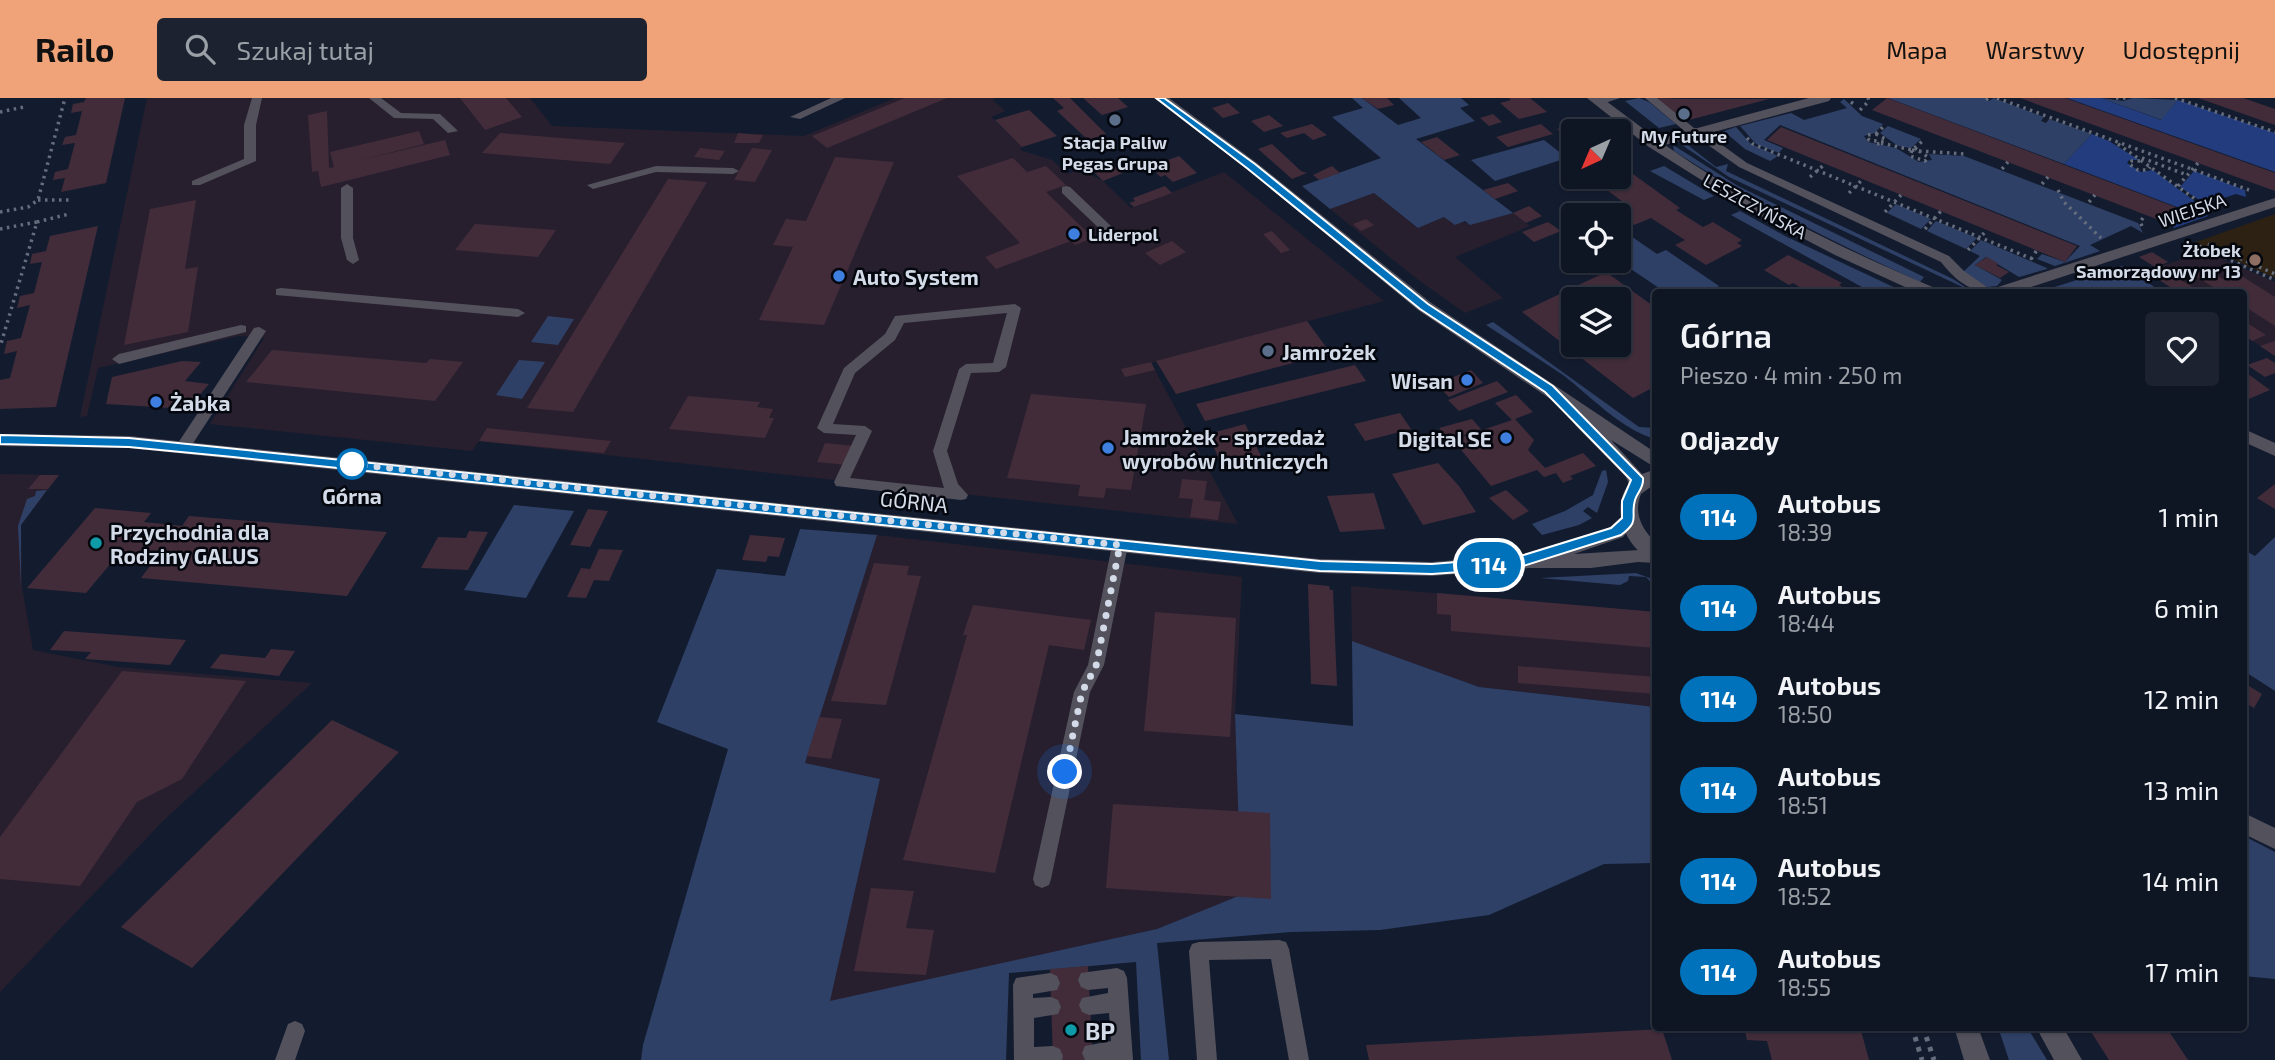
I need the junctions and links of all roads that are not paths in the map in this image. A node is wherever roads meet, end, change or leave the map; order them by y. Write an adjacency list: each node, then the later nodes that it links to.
1 (257, 98): 16 (lane)
2 (374, 98): 11 (lane)
3 (840, 98): 10 (lane)
4 (1161, 98): 14 (street)
5 (1179, 98): 14 (street)
6 (1615, 98): 9 (lane)
7 (1650, 98): 12 (lane)
8 (1824, 98): 12 (street)
9 (1596, 100): 13 (street, LESZCZYŃSKA)
10 (796, 117)
11 (452, 131)
12 (1694, 131): 13 (street); 24 (lane)
13 (1654, 144): 23 (street, LESZCZYŃSKA)
14 (1252, 166): 32 (street)
15 (733, 171): 17 (lane)
16 (196, 183)
17 (593, 185)
18 (347, 188): 22 (lane)
19 (1066, 190): 21 (lane)
20 (2275, 202): 25 (street, WIEJSKA)
21 (1109, 231)
22 (353, 260)
23 (1922, 289)
24 (1982, 289)
25 (2010, 289)
26 (281, 292): 27 (lane)
27 (518, 313)
28 (900, 319): 28 (lane)
29 (241, 329): 31 (lane)
30 (259, 331): 35 (lane)
31 (119, 359)
32 (1549, 389): 37 (street); 39 (street)
33 (2247, 436): 36 (street)
34 (0, 440): 35 (street, GÓRNA)
35 (183, 447): 41 (street, GÓRNA)
36 (2275, 450)
37 (1652, 459)
38 (1652, 476): 39 (street)
39 (1638, 484): 40 (street)
40 (1629, 519): 42 (street); 44 (street, GÓRNA)
41 (1120, 545): 44 (street, GÓRNA); 47 (lane)
42 (1652, 551)
43 (1652, 555): 44 (street, GÓRNA)
44 (1530, 561)
45 (2247, 825): 46 (street)
46 (2275, 839)
47 (1042, 879)
48 (1088, 980): 50 (lane)
49 (1050, 983): 53 (lane)
50 (1119, 1002): 51 (lane); 59 (lane)
51 (1089, 1005)
52 (1051, 1007): 53 (lane)
53 (1024, 1009): 60 (lane)
54 (295, 1031): 61 (lane)
55 (1967, 1031): 64 (street)
56 (2051, 1031): 65 (street)
57 (1092, 1054): 59 (lane)
58 (1053, 1056): 60 (lane)
59 (1122, 1056)
60 (1024, 1059)
61 (285, 1060)
62 (1207, 1060): 63 (lane)
63 (1299, 1060)
64 (1977, 1060)
65 (2069, 1060)

